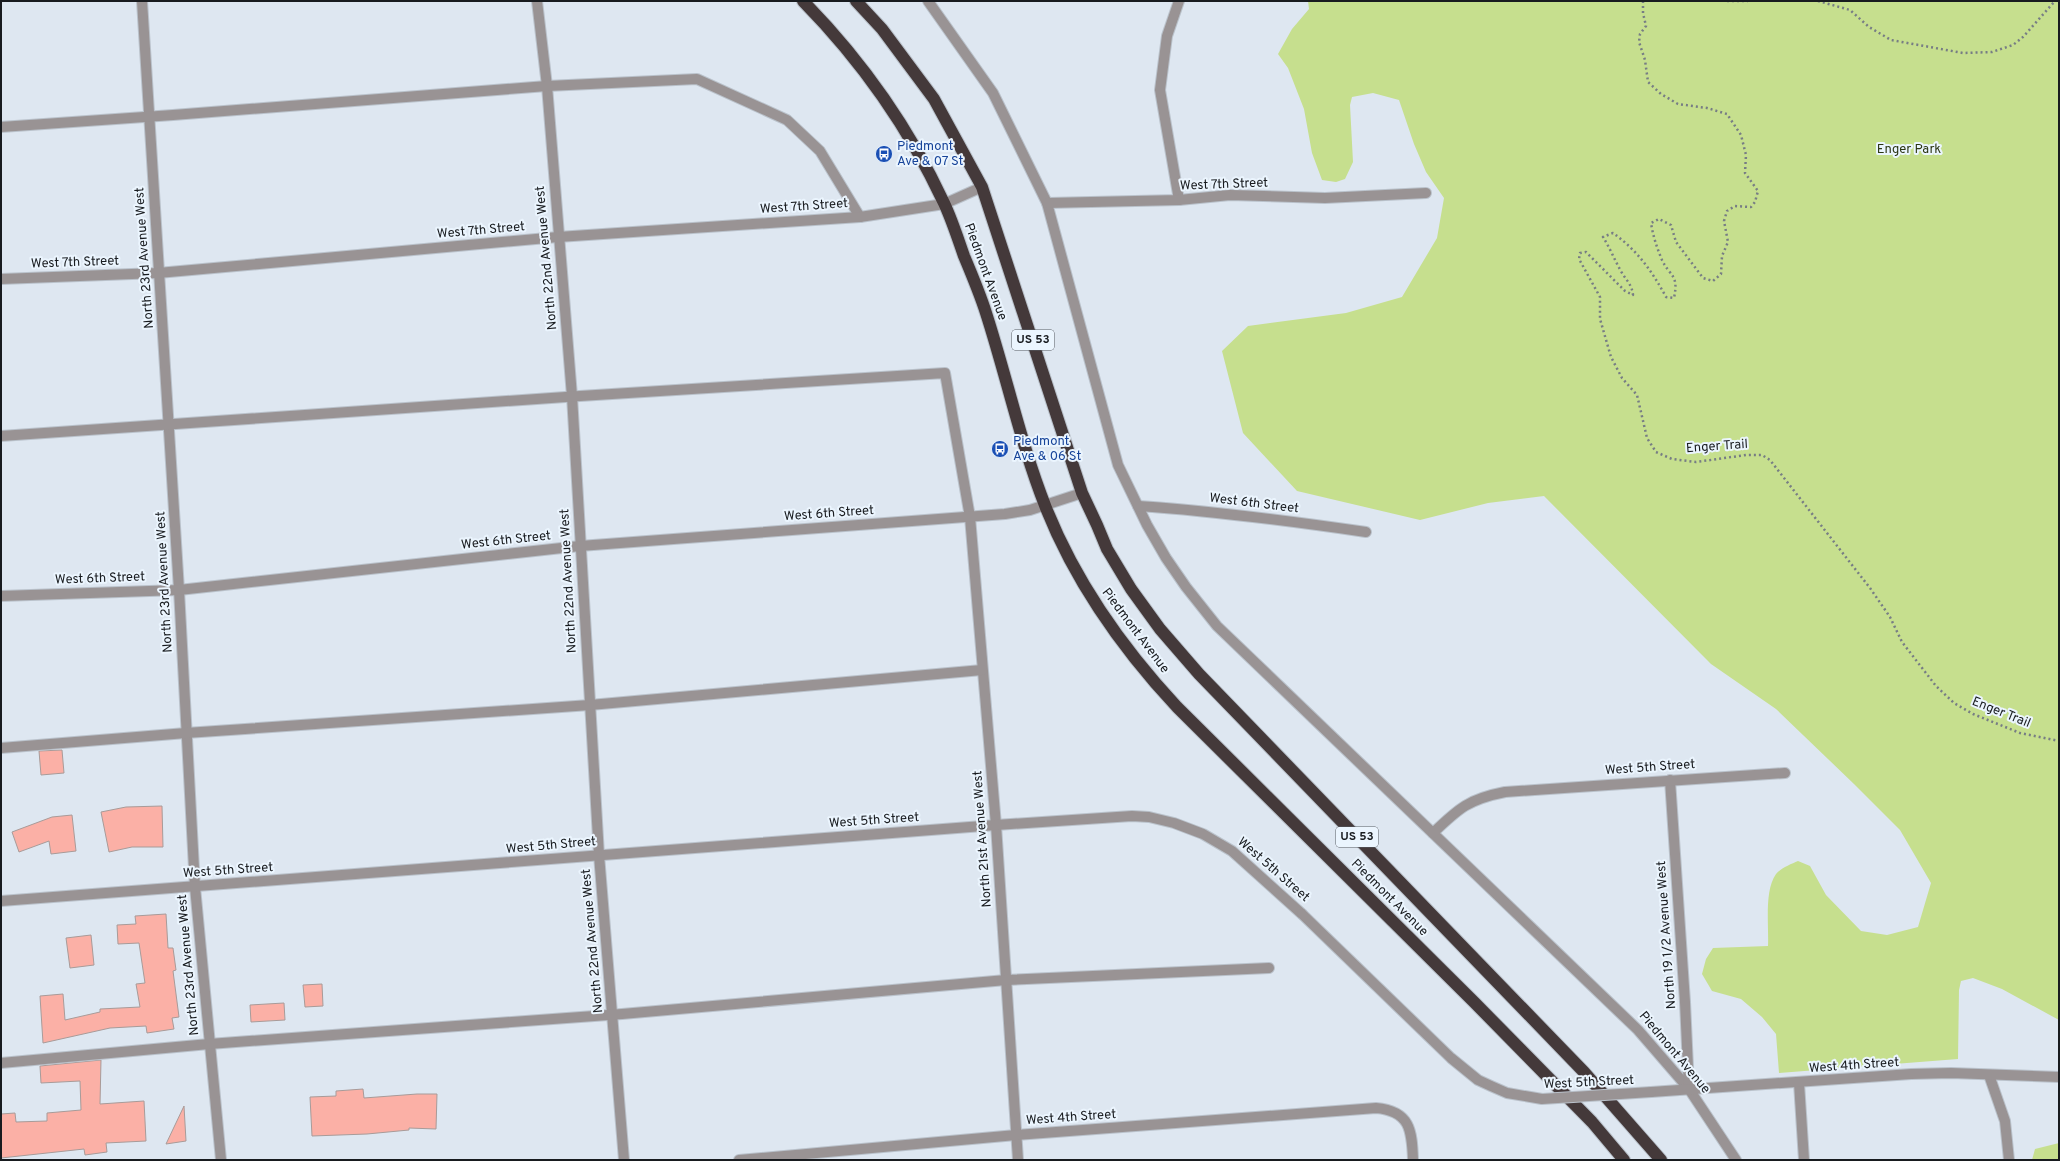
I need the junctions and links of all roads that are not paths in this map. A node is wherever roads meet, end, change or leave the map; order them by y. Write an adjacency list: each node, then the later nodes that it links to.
1 (142, 1): 8 (street, North 23rd Avenue West)
2 (537, 1): 7 (street, North 22nd Avenue West)
3 (803, 1): 14 (highway, Piedmont Avenue / US 53)
4 (856, 1): 10 (highway, Piedmont Avenue / US 53)
5 (928, 1): 13 (street, Piedmont Avenue)
6 (1180, 1): 12 (street)
7 (547, 86): 8 (street); 15 (street); 16 (street, North 22nd Avenue West)
8 (149, 117): 9 (street); 17 (street, North 23rd Avenue West)
9 (1, 126)
10 (982, 187): 14 (street, West 7th Street); 22 (highway, Piedmont Avenue / US 53)
11 (1426, 193): 12 (street, West 7th Street)
12 (1179, 200): 13 (street, West 7th Street)
13 (1047, 203): 24 (street, Piedmont Avenue)
14 (944, 204): 15 (street, West 7th Street); 23 (highway, Piedmont Avenue / US 53)
15 (860, 217): 16 (street, West 7th Street)
16 (558, 238): 17 (street, West 7th Street); 19 (street, North 22nd Avenue West)
17 (158, 273): 18 (street, West 7th Street); 20 (street, North 23rd Avenue West)
18 (1, 279)
19 (572, 396): 20 (street); 25 (street, North 21st Avenue West); 27 (street, North 22nd Avenue West)
20 (169, 426): 21 (street); 28 (street, North 23rd Avenue West)
21 (1, 436)
22 (1082, 493): 23 (street, West 6th Street); 58 (highway, Piedmont Avenue / US 53)
23 (1045, 505): 25 (street, West 6th Street); 57 (highway, Piedmont Avenue / US 53)
24 (1138, 506): 26 (street, West 6th Street); 37 (street, Piedmont Avenue)
25 (970, 516): 27 (street, West 6th Street); 30 (street, North 21st Avenue West)
26 (1366, 532)
27 (580, 546): 28 (street, West 6th Street); 31 (street, North 22nd Avenue West)
28 (179, 590): 29 (street, West 6th Street); 32 (street, North 23rd Avenue West)
29 (1, 596)
30 (982, 670): 31 (street); 36 (street, North 21st Avenue West)
31 (590, 705): 32 (street); 38 (street, North 22nd Avenue West)
32 (186, 733): 33 (street); 39 (street, North 23rd Avenue West)
33 (1, 748)
34 (1785, 773): 35 (street, West 5th Street)
35 (1670, 780): 37 (street, West 5th Street); 49 (street, North 19 1/2 Avenue West)
36 (996, 825): 38 (street, West 5th Street); 42 (street, North 21st Avenue West); 50 (street, West 5th Street, bridge)
37 (1433, 833): 49 (street, Piedmont Avenue)
38 (599, 855): 39 (street, West 5th Street); 43 (street, North 22nd Avenue West)
39 (194, 887): 40 (street, West 5th Street); 44 (street, North 23rd Avenue West)
40 (1, 901)
41 (1269, 968): 42 (street)
42 (1006, 980): 43 (street); 51 (street, North 21st Avenue West)
43 (612, 1015): 44 (street); 53 (street, North 22nd Avenue West)
44 (209, 1044): 45 (street); 52 (street, North 23rd Avenue West)
45 (1, 1063)
46 (1989, 1074): 47 (street, West 4th Street); 48 (street, West 4th Street); 61 (street)
47 (2059, 1077)
48 (1799, 1083): 49 (street, West 4th Street); 60 (street)
49 (1689, 1089): 50 (street, West 4th Street); 59 (street, Piedmont Avenue)
50 (1650, 1092)
51 (1016, 1135): 54 (street, West 4th Street); 55 (street, North 21st Avenue West); 56 (street, West 4th Street)
52 (221, 1160)
53 (624, 1160)
54 (739, 1160)
55 (1018, 1160)
56 (1413, 1160)
57 (1624, 1160)
58 (1661, 1160)
59 (1736, 1160)
60 (1804, 1160)
61 (2010, 1160)

